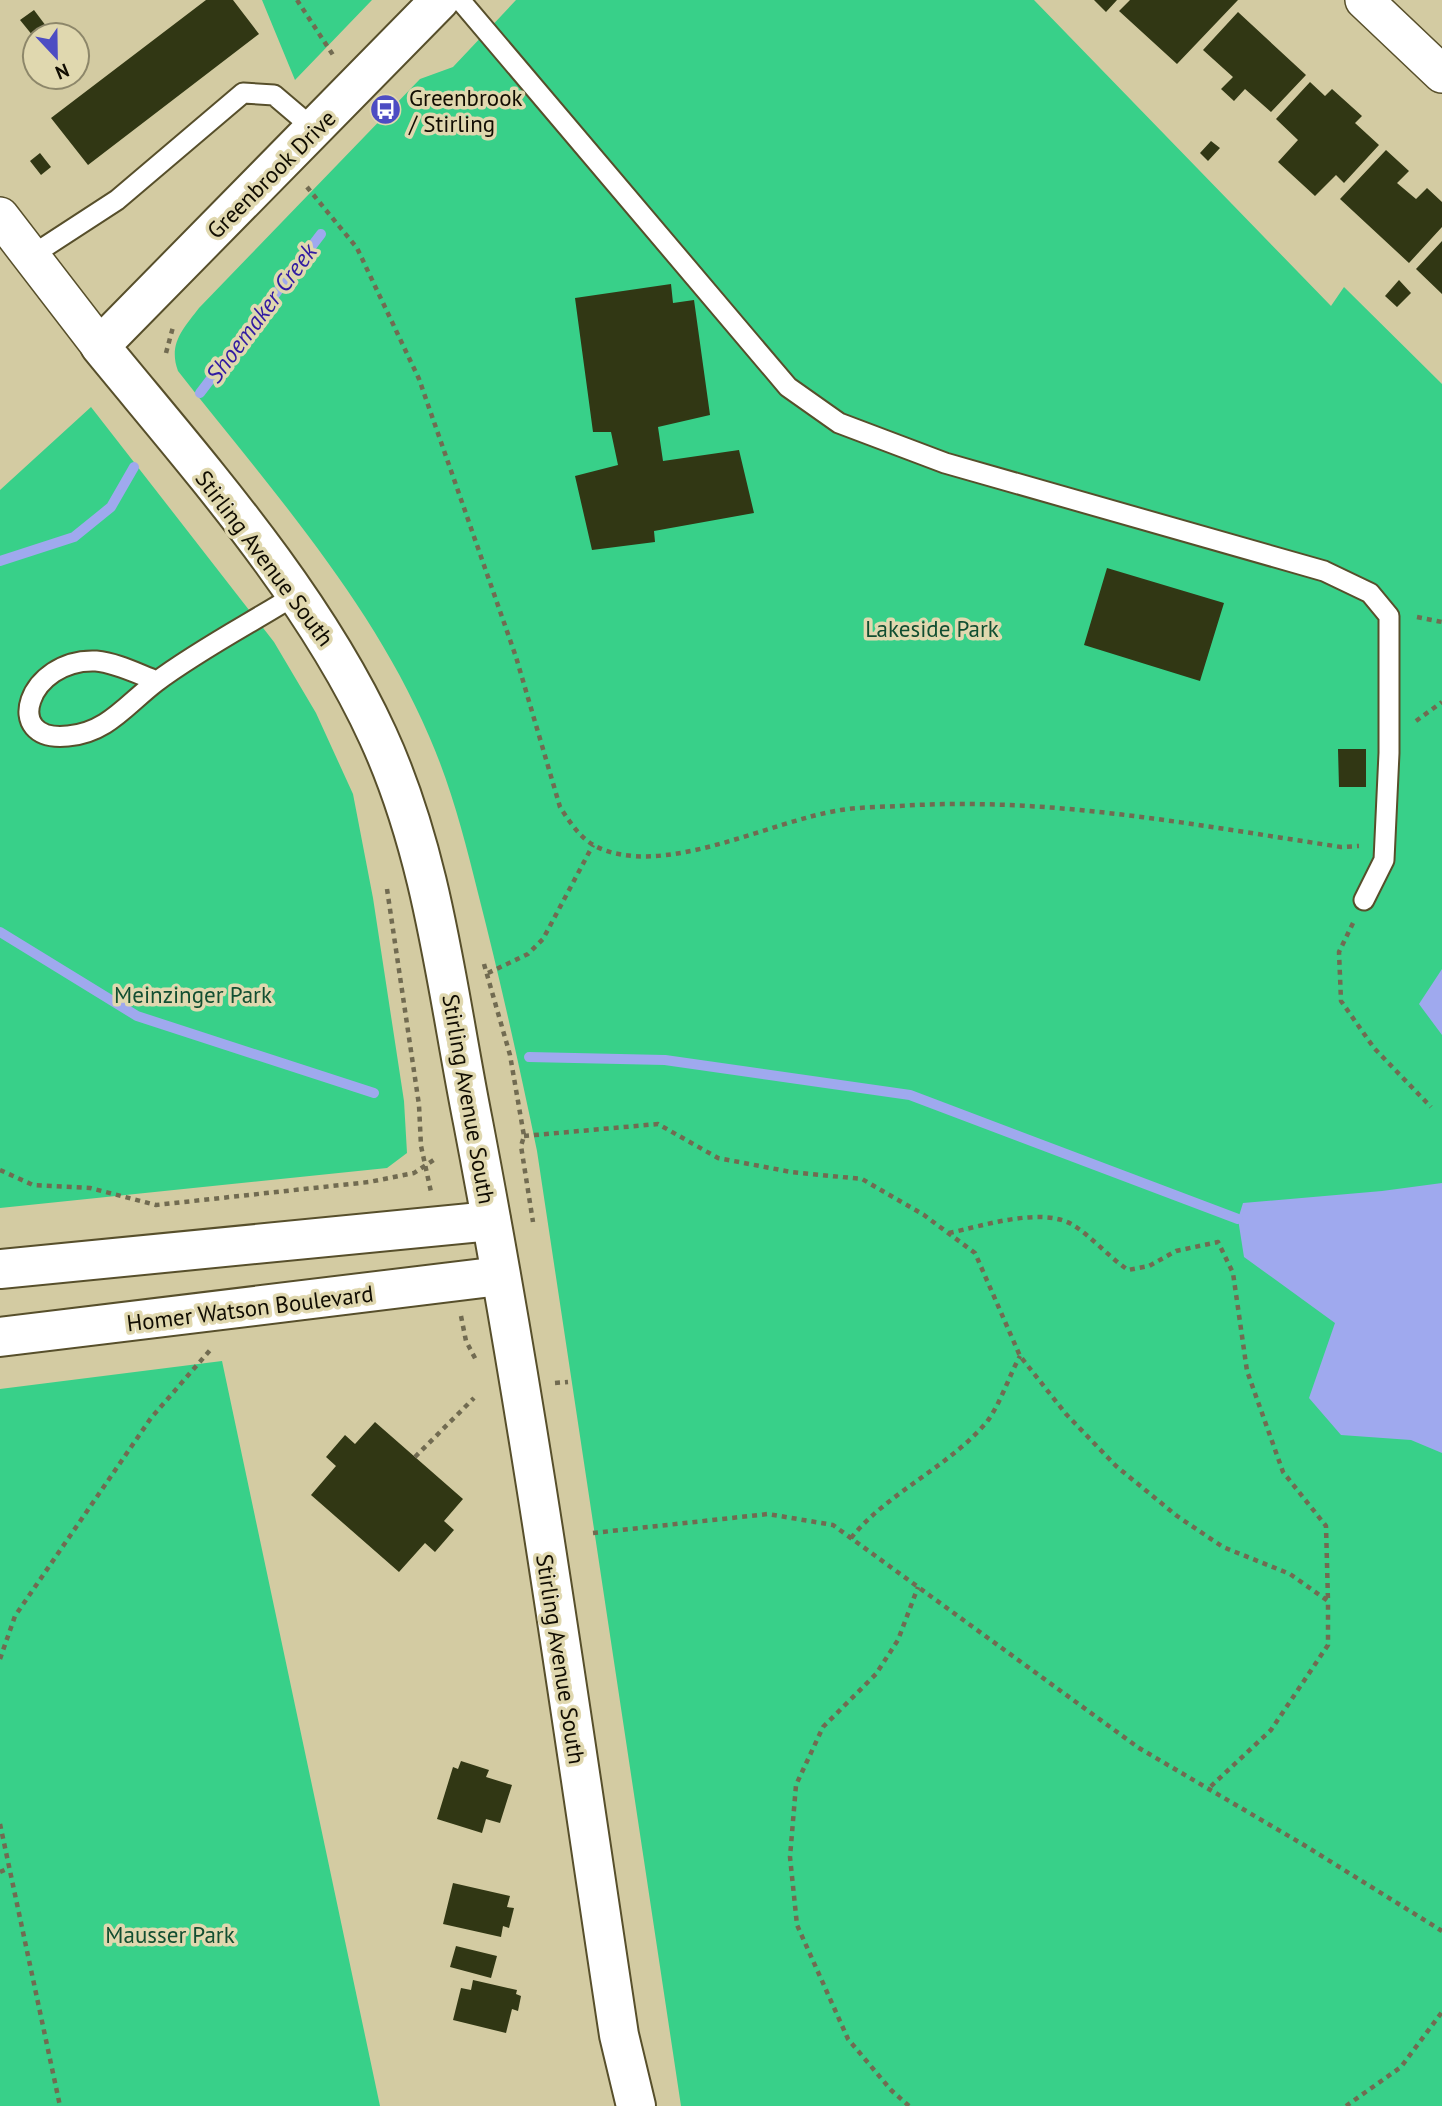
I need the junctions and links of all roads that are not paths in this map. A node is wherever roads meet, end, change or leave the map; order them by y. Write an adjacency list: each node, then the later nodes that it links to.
1 (440, 0): 5 (street, Greenbrook Drive)
2 (460, 0): 11 (lane)
3 (1364, 0): 4 (street)
4 (1442, 74)
5 (314, 129): 7 (lane); 8 (street, Greenbrook Drive)
6 (0, 216): 7 (street, Stirling Avenue South)
7 (31, 256): 8 (street, Stirling Avenue South)
8 (100, 346): 9 (street, Stirling Avenue South)
9 (297, 594): 10 (lane); 12 (street, Stirling Avenue South)
10 (157, 681): 10 (lane)
11 (1364, 900)
12 (491, 1221): 13 (street); 14 (street, Stirling Avenue South)
13 (0, 1269)
14 (500, 1276): 15 (street, Homer Watson Boulevard); 16 (street, Stirling Avenue South)
15 (0, 1337)
16 (636, 2106)

